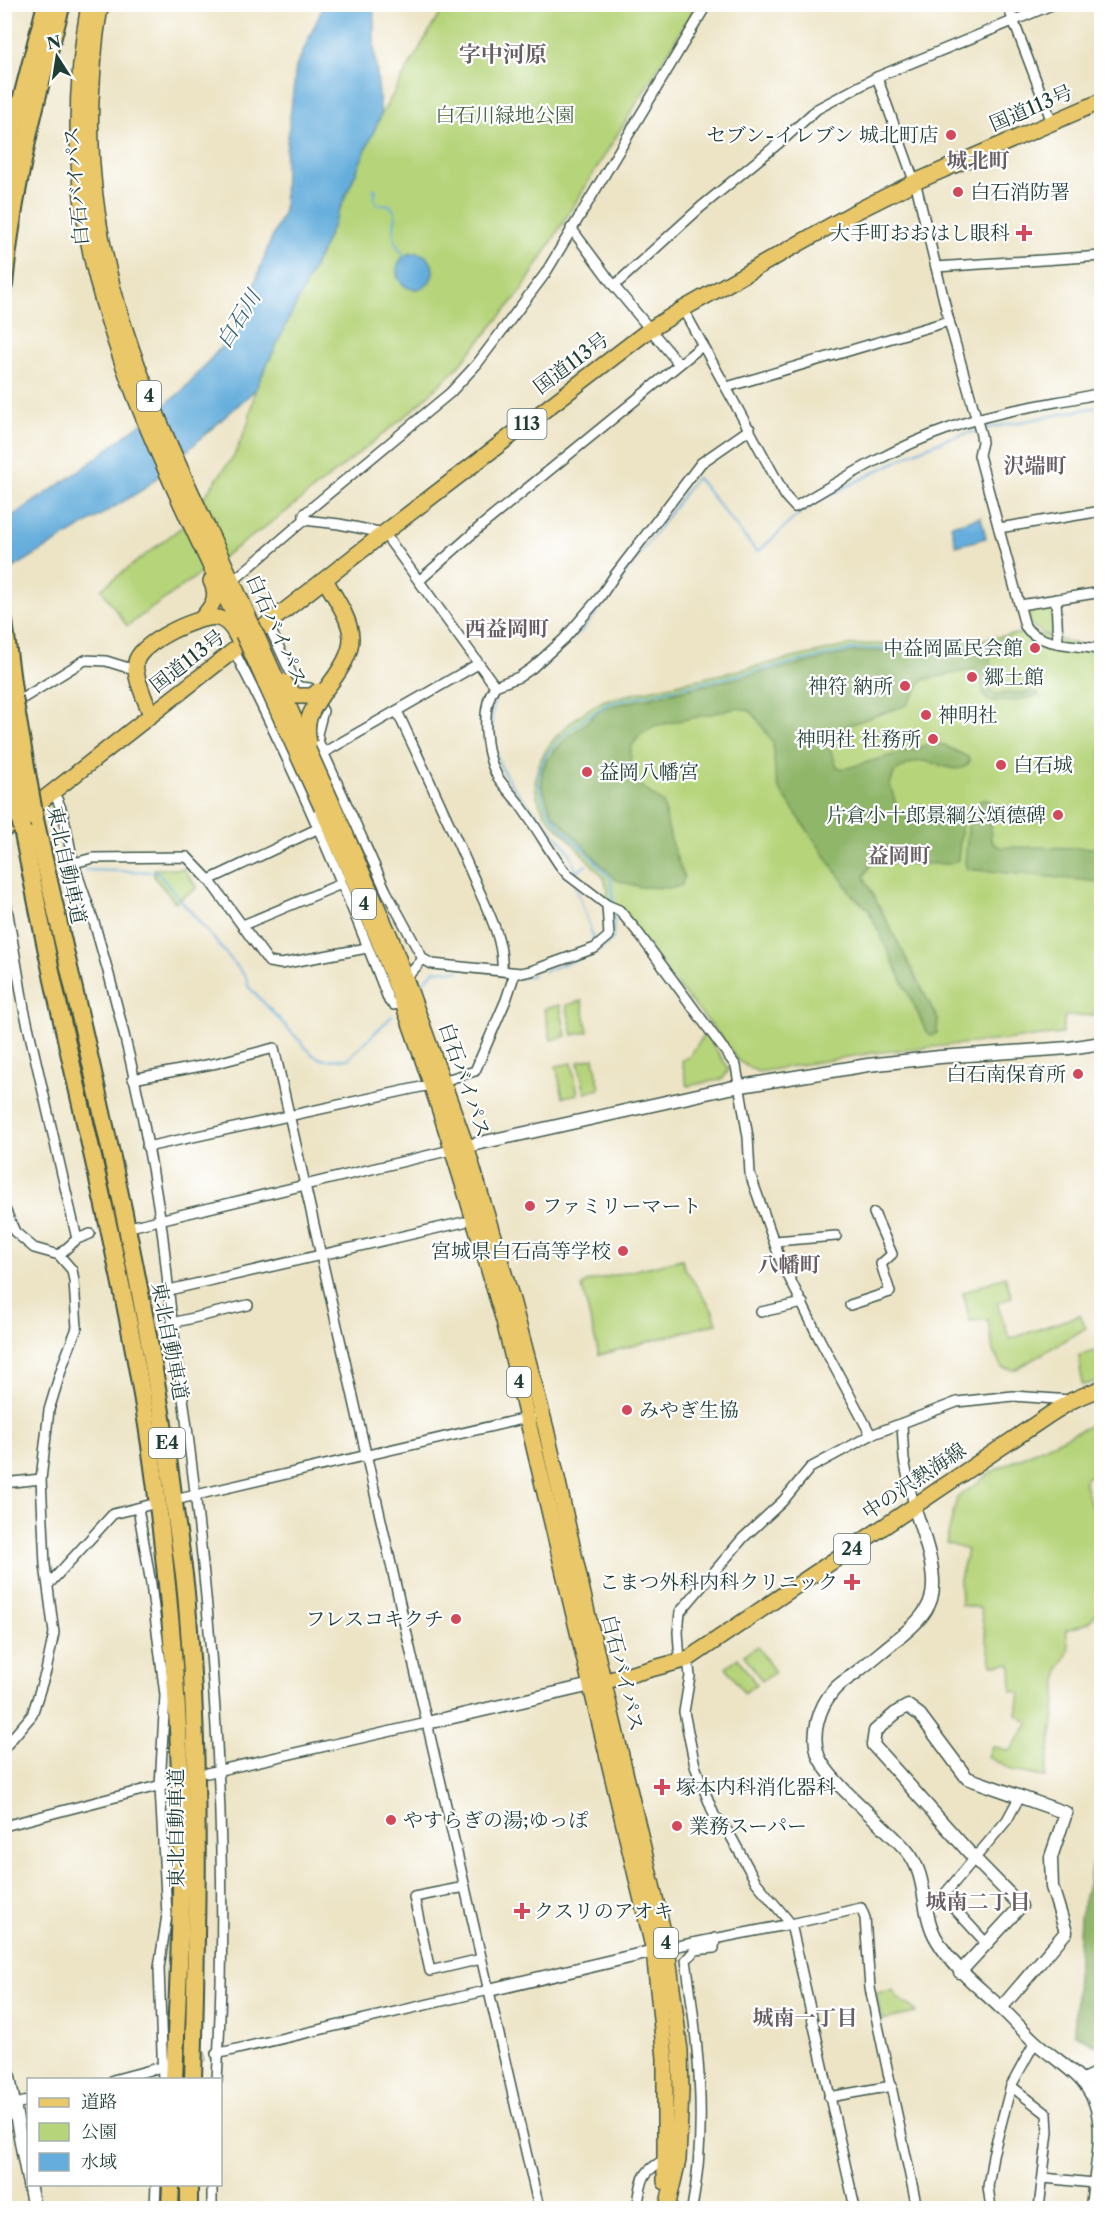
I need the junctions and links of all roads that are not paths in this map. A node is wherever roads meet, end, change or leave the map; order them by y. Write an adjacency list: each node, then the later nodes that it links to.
1 (46, 4): 12 (highway)
2 (62, 4): 18 (highway)
3 (89, 4): 14 (main road, 白石バイパス / 4)
4 (101, 4): 14 (main road, 白石バイパス / 4)
5 (707, 4): 15 (street)
6 (1007, 4): 8 (street)
7 (1054, 4): 8 (street)
8 (1013, 20): 9 (street); 11 (street)
9 (877, 77): 13 (street); 19 (street)
10 (1101, 101): 11 (main road, 国道113号 / 113)
11 (1052, 122): 13 (main road, 国道113号 / 113)
12 (4, 180)
13 (915, 182): 17 (street); 20 (main road, 国道113号 / 113)
14 (92, 224): 33 (main road, 白石バイパス / 4); 33 (main road, 白石バイパス / 4)
15 (571, 228): 19 (street); 30 (street)
16 (1101, 256): 17 (street)
17 (936, 267): 21 (street)
18 (4, 285)
19 (614, 286): 22 (street)
20 (682, 309): 22 (main road, 国道113号 / 113); 23 (street)
21 (950, 321): 25 (street); 27 (street)
22 (649, 330): 24 (street); 32 (main road, 国道113号 / 113)
23 (703, 345): 24 (street); 25 (street)
24 (679, 364): 35 (street)
25 (727, 387): 28 (street)
26 (1101, 393): 27 (street)
27 (977, 421): 28 (street); 31 (street)
28 (750, 429): 49 (street)
29 (1101, 511): 31 (street)
30 (304, 520): 32 (street); 36 (street)
31 (999, 528): 39 (street)
32 (384, 533): 34 (main road, 国道113号 / 113); 35 (street)
33 (215, 570): 36 (main road, 白石バイパス / 4); 40 (main road); 42 (main road, 白石バイパス / 4)
34 (325, 580): 42 (main road, 国道113号 / 113); 50 (main road)
35 (420, 580): 46 (street)
36 (235, 588): 42 (main road, 白石バイパス)
37 (1101, 592): 38 (street)
38 (1056, 599): 39 (street); 43 (street)
39 (1020, 605): 43 (street)
40 (202, 618): 42 (main road); 47 (main road)
41 (4, 621): 58 (highway, 東北自動車道 / E4, bridge)
42 (249, 632): 45 (street); 48 (street); 50 (main road, bridge); 53 (main road, 国道113号 / 113); 55 (main road, 白石バイパス / 4, bridge); 57 (main road, 白石バイパス / 4, bridge)
43 (1058, 643): 44 (street)
44 (1101, 650)
45 (282, 656): 48 (street); 55 (street)
46 (478, 663): 49 (street); 52 (street)
47 (135, 670): 51 (street); 53 (main road)
48 (249, 679): 59 (street)
49 (495, 686): 65 (street)
50 (321, 692): 55 (main road, bridge)
51 (4, 710)
52 (397, 711): 55 (street); 69 (street)
53 (151, 715): 56 (main road, 国道113号 / 113)
54 (4, 729): 58 (highway, 東北自動車道 / E4, bridge)
55 (317, 754): 57 (main road, 白石バイパス / 4, bridge); 68 (street)
56 (52, 792): 60 (main road, 国道113号 / 113); 61 (street)
57 (327, 805): 71 (main road, 白石バイパス / 4); 72 (main road, 白石バイパス / 4)
58 (29, 824): 139 (highway, 東北自動車道 / E4); 142 (highway, 東北自動車道 / E4)
59 (319, 828): 62 (street); 63 (street)
60 (4, 830)
61 (74, 863): 62 (street); 74 (street)
62 (209, 880): 66 (street)
63 (340, 884): 66 (street); 67 (street)
64 (4, 890): 88 (street)
65 (612, 907): 70 (street); 76 (street)
66 (243, 925): 67 (street)
67 (367, 948): 72 (street)
68 (423, 959): 69 (street); 71 (street)
69 (502, 970): 70 (street)
70 (514, 976): 75 (street)
71 (406, 978): 75 (main road, 白石バイパス / 4)
72 (402, 1003): 75 (main road, 白石バイパス / 4)
73 (1101, 1043): 76 (street)
74 (133, 1079): 77 (street); 78 (street)
75 (437, 1083): 77 (street); 79 (main road, 白石バイパス / 4)
76 (741, 1086): 79 (street); 89 (street)
77 (289, 1115): 78 (street); 80 (street)
78 (147, 1147): 83 (street)
79 (459, 1148): 80 (street); 100 (main road, 白石バイパス / 4)
80 (304, 1185): 83 (street); 91 (street)
81 (4, 1208): 90 (street)
82 (874, 1213): 95 (street)
83 (161, 1220): 85 (street); 92 (street)
84 (464, 1222): 91 (street)
85 (134, 1226)
86 (90, 1234): 88 (street)
87 (836, 1236): 89 (street)
88 (77, 1239): 90 (street)
89 (775, 1241): 93 (street)
90 (58, 1255): 104 (street)
91 (321, 1256): 92 (street); 103 (street)
92 (169, 1290): 97 (street)
93 (802, 1303): 96 (street); 102 (street)
94 (248, 1305): 97 (street)
95 (850, 1305)
96 (761, 1312)
97 (172, 1323): 106 (street)
98 (1101, 1388): 99 (main road, 中の沢熱海線 / 24)
99 (1073, 1400): 101 (street); 109 (main road, 中の沢熱海線 / 24)
100 (535, 1416): 103 (street); 113 (main road, 白石バイパス / 4)
101 (902, 1424): 102 (street); 109 (street)
102 (871, 1435): 112 (street)
103 (366, 1455): 106 (street); 114 (street)
104 (40, 1479): 105 (street); 111 (street)
105 (4, 1483)
106 (195, 1495): 107 (street); 116 (street)
107 (179, 1499)
108 (153, 1504): 110 (street)
109 (914, 1506): 112 (main road, 中の沢熱海線 / 24); 132 (street)
110 (138, 1508): 111 (street); 119 (street)
111 (49, 1584): 115 (street)
112 (684, 1660): 113 (main road, 中の沢熱海線 / 24); 126 (street)
113 (598, 1683): 114 (street); 129 (main road, 白石バイパス / 4)
114 (427, 1723): 116 (street); 124 (street)
115 (4, 1748)
116 (220, 1770): 117 (street); 138 (street)
117 (207, 1773)
118 (173, 1782): 119 (street)
119 (160, 1787): 121 (street); 139 (street)
120 (1020, 1796): 122 (street); 122 (street); 135 (street)
121 (4, 1826)
122 (975, 1858): 128 (street); 128 (street)
123 (411, 1887): 125 (street)
124 (465, 1887): 125 (street); 130 (street)
125 (414, 1897): 131 (street)
126 (791, 1924): 127 (street); 145 (street); 147 (street)
127 (715, 1938): 129 (street); 167 (street)
128 (986, 1943): 132 (street)
129 (660, 1949): 134 (street); 150 (main road, 白石バイパス / 4); 166 (main road, 白石バイパス / 4)
130 (482, 1959): 131 (street); 134 (street)
131 (430, 1971): 133 (street)
132 (960, 1972): 135 (street)
133 (432, 1982)
134 (489, 1990): 138 (street); 164 (street)
135 (1001, 2008): 136 (street)
136 (1035, 2042): 144 (street); 146 (street)
137 (4, 2050): 149 (street)
138 (216, 2054): 143 (street)
139 (169, 2070): 141 (street)
140 (1101, 2071): 144 (street)
141 (119, 2078)
142 (193, 2078)
143 (217, 2078)
144 (1083, 2080): 153 (street)
145 (892, 2086): 147 (street); 169 (street)
146 (1011, 2086): 152 (street); 170 (street)
147 (829, 2097): 168 (street)
148 (27, 2101): 149 (street)
149 (15, 2104): 151 (street)
150 (667, 2157): 165 (street); 166 (main road, 白石バイパス / 4)
151 (27, 2174)
152 (1044, 2178): 153 (street); 171 (street)
153 (1093, 2183): 172 (street)
154 (29, 2186): 159 (street)
155 (156, 2186): 160 (street)
156 (171, 2186): 161 (highway)
157 (189, 2186): 162 (highway)
158 (212, 2186): 163 (street)
159 (34, 2208)
160 (155, 2208)
161 (170, 2208)
162 (189, 2208)
163 (212, 2208)
164 (540, 2208)
165 (637, 2208)
166 (665, 2208)
167 (692, 2208)
168 (855, 2208)
169 (917, 2208)
170 (991, 2208)
171 (1039, 2208)
172 (1092, 2208)

